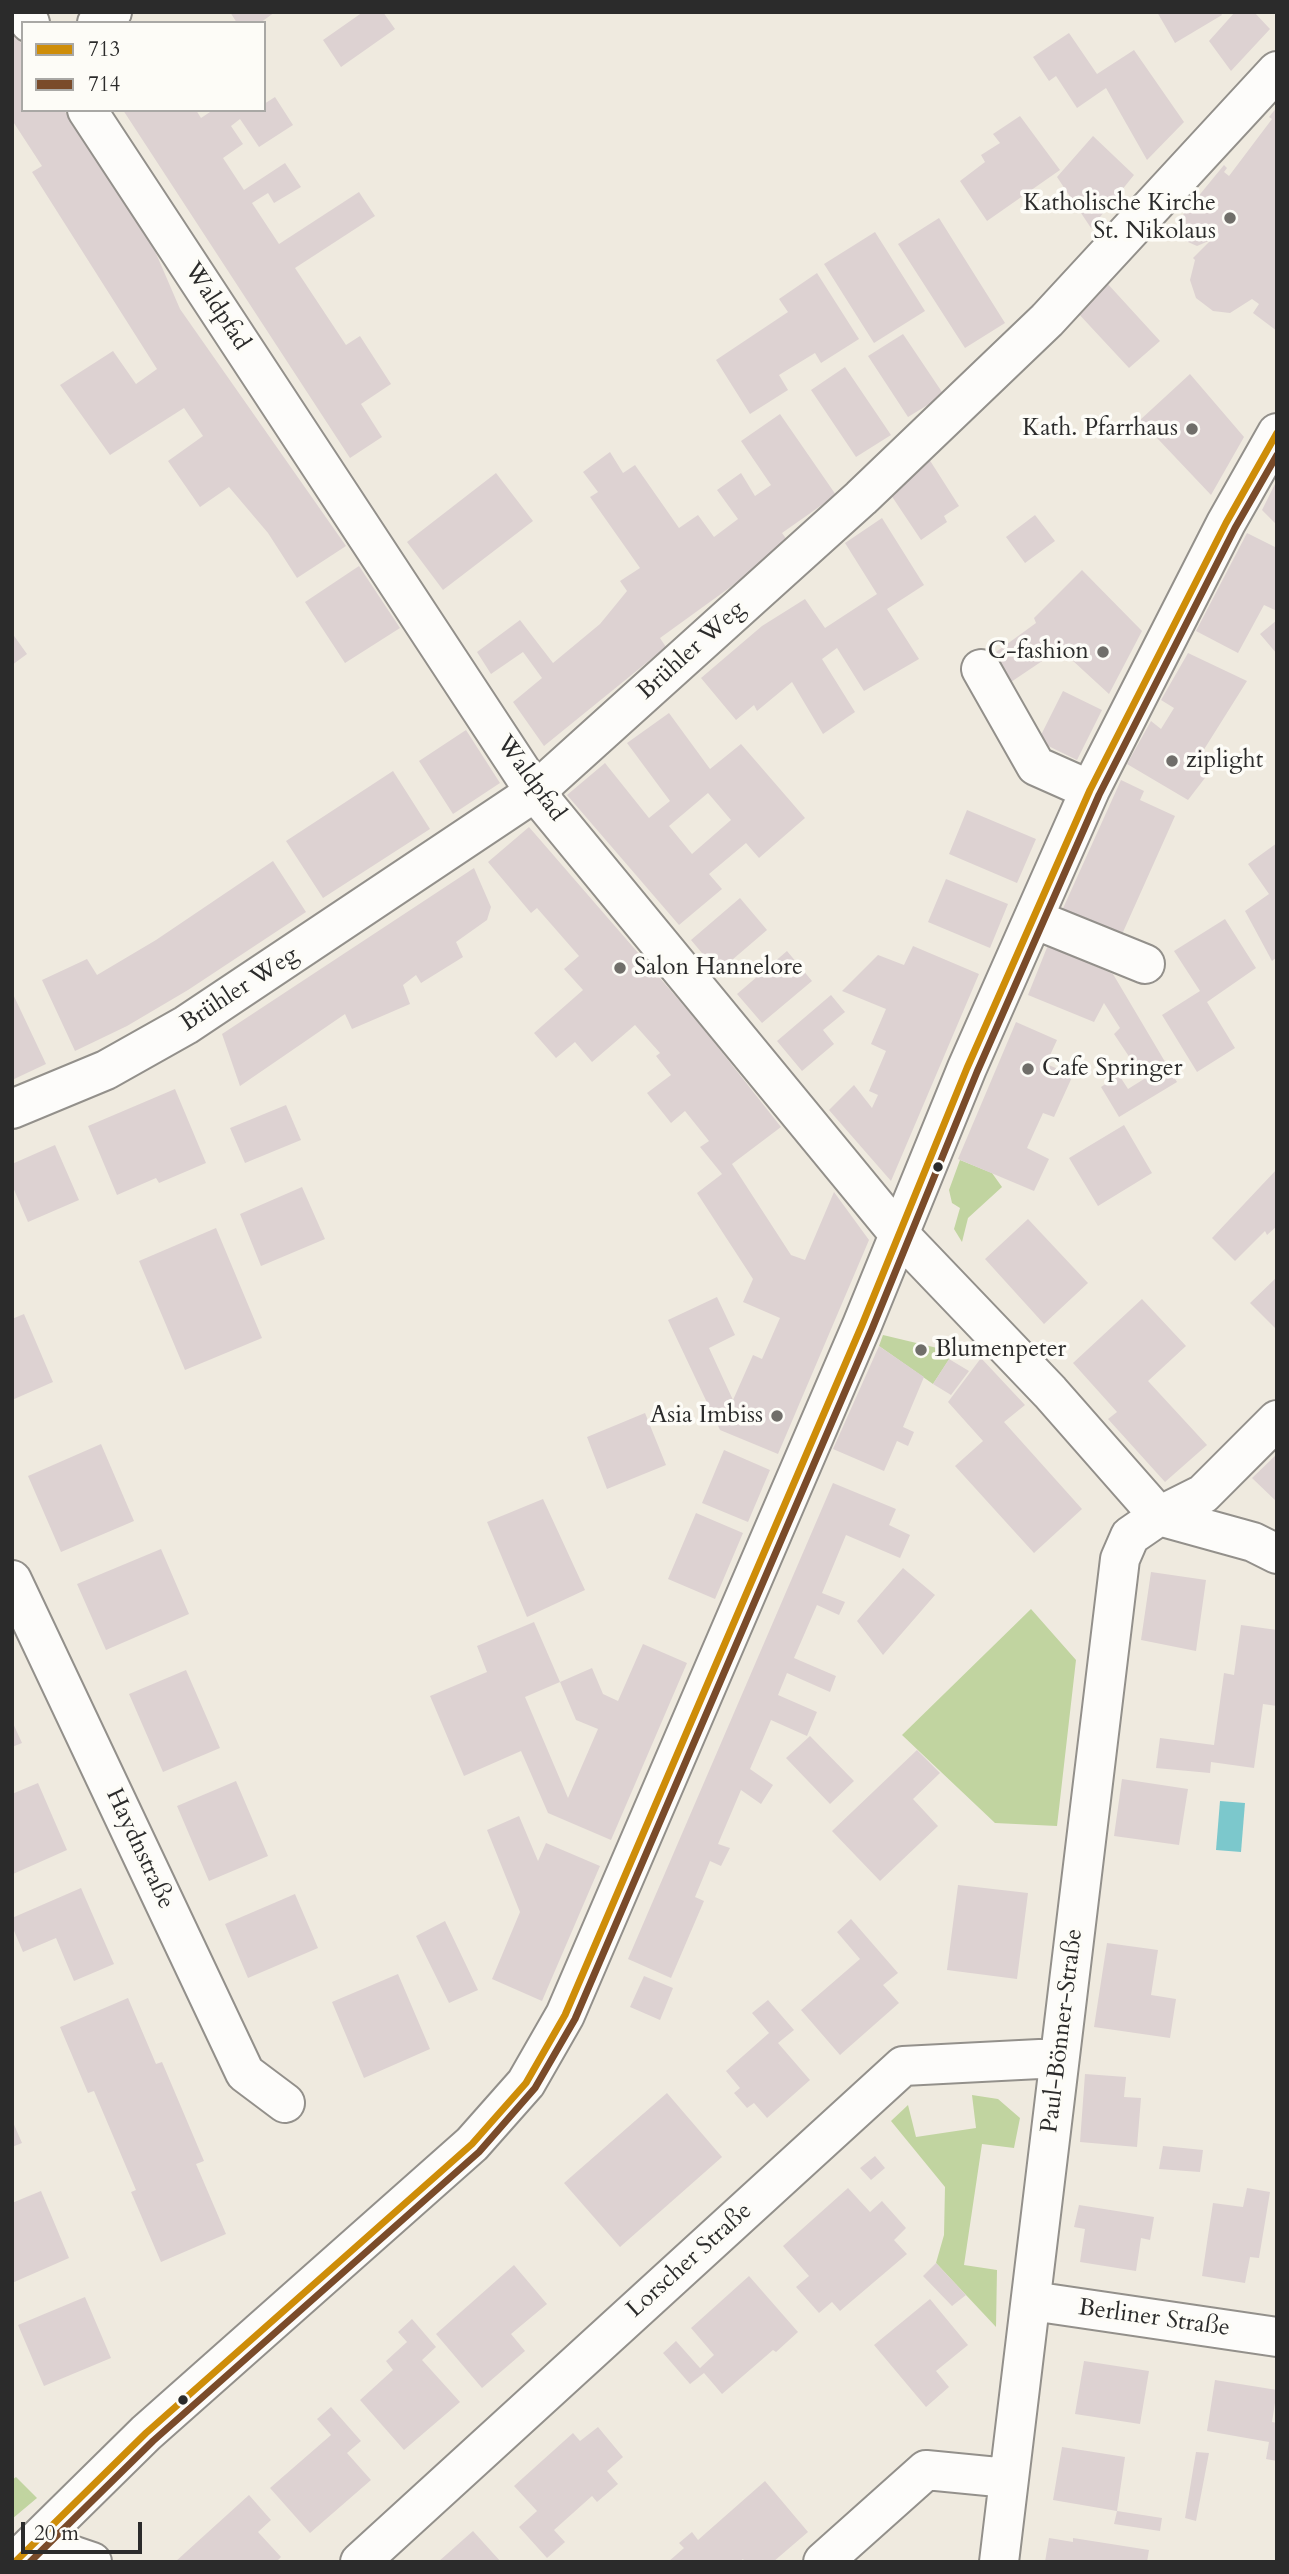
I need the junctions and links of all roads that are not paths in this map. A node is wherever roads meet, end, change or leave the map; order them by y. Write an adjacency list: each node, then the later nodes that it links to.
1 (1277, 71): 6 (street, Brühler Weg)
2 (88, 112): 6 (street, Waldpfad)
3 (1277, 433): 5 (street)
4 (981, 669): 5 (street)
5 (1090, 790): 7 (street)
6 (535, 792): 9 (street, Brühler Weg); 10 (street, Waldpfad)
7 (1034, 919): 8 (street); 10 (street)
8 (1144, 964)
9 (12, 1109)
10 (898, 1233): 12 (street, Waldpfad); 20 (street)
11 (1277, 1420): 12 (street, Paul-Bönner-Straße)
12 (1158, 1516): 13 (street); 15 (street, Paul-Bönner-Straße)
13 (1277, 1554)
14 (13, 1585): 16 (street, Haydnstraße)
15 (1059, 2058): 17 (street, Paul-Bönner-Straße); 22 (street, Lorscher Straße)
16 (285, 2103)
17 (1032, 2301): 18 (street, Berliner Straße); 19 (street, Paul-Bönner-Straße)
18 (1277, 2337)
19 (1008, 2478): 23 (street); 24 (street, Paul-Bönner-Straße)
20 (26, 2553): 21 (street)
21 (92, 2562)
22 (360, 2562)
23 (823, 2562)
24 (999, 2562)

